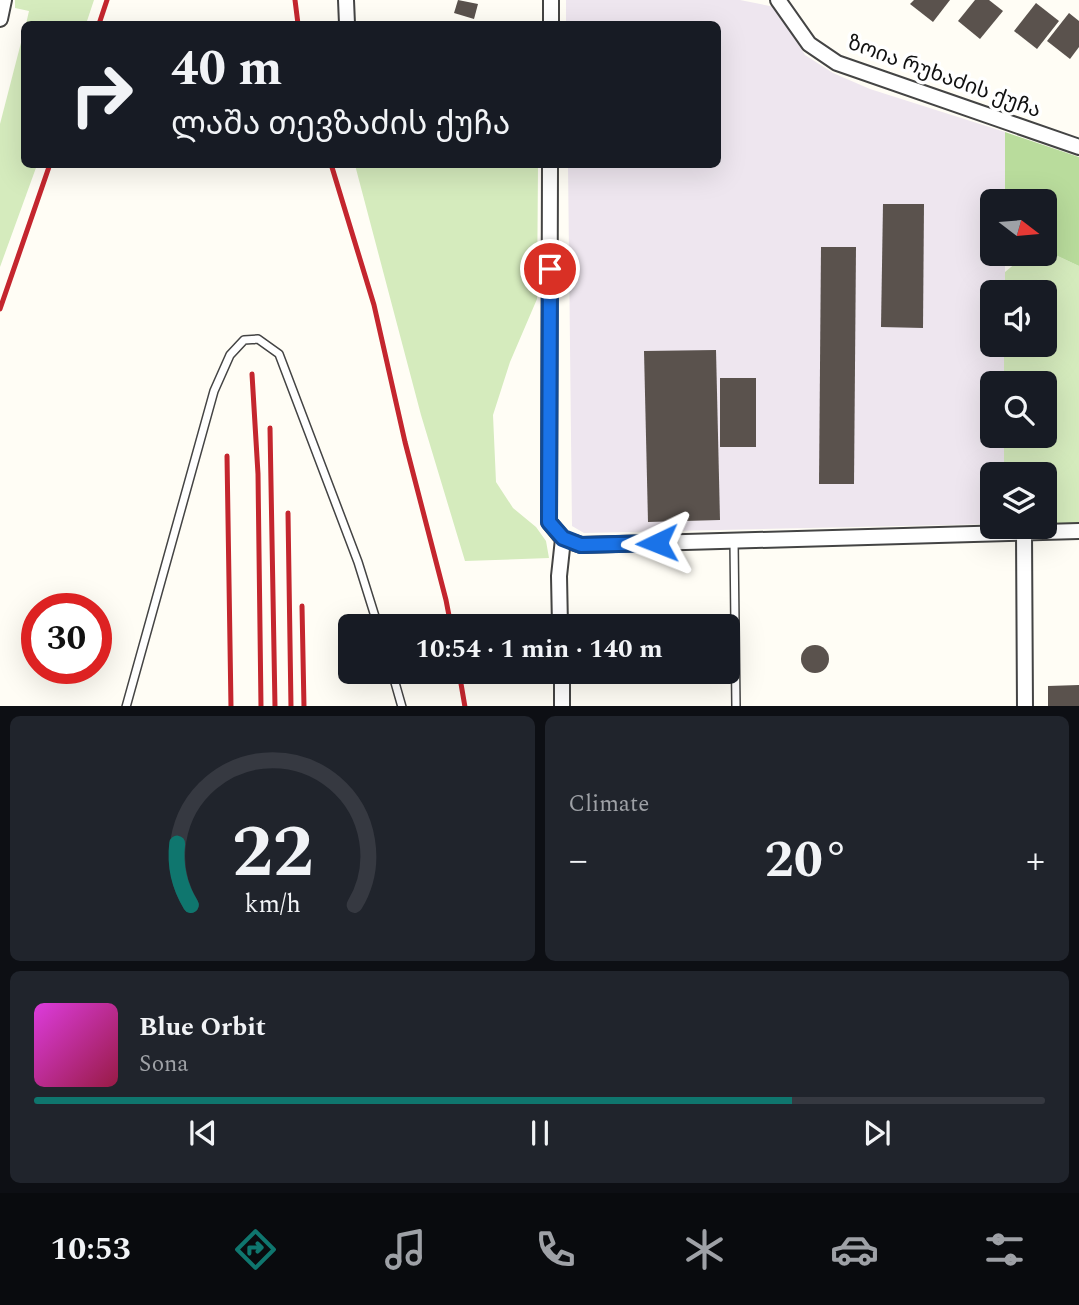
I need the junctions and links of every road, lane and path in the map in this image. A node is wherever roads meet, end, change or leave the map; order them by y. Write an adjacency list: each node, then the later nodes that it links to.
1 (4, 0): 5 (street)
2 (346, 0): 6 (street)
3 (551, 0): 7 (street)
4 (778, 0): 8 (street, ზოია რუხაძის ქუჩა)
5 (0, 19)
6 (347, 21)
7 (551, 21)
8 (1079, 147)
9 (550, 168): 13 (street)
10 (1079, 531): 11 (street)
11 (1057, 532)
12 (980, 534): 15 (street)
13 (563, 538): 15 (street); 17 (street)
14 (1024, 539): 24 (street)
15 (734, 541): 23 (lane)
16 (374, 614): 20 (lane)
17 (560, 614)
18 (396, 684): 21 (lane)
19 (562, 684): 22 (street)
20 (126, 706)
21 (402, 706)
22 (562, 706)
23 (736, 706)
24 (1025, 706)

